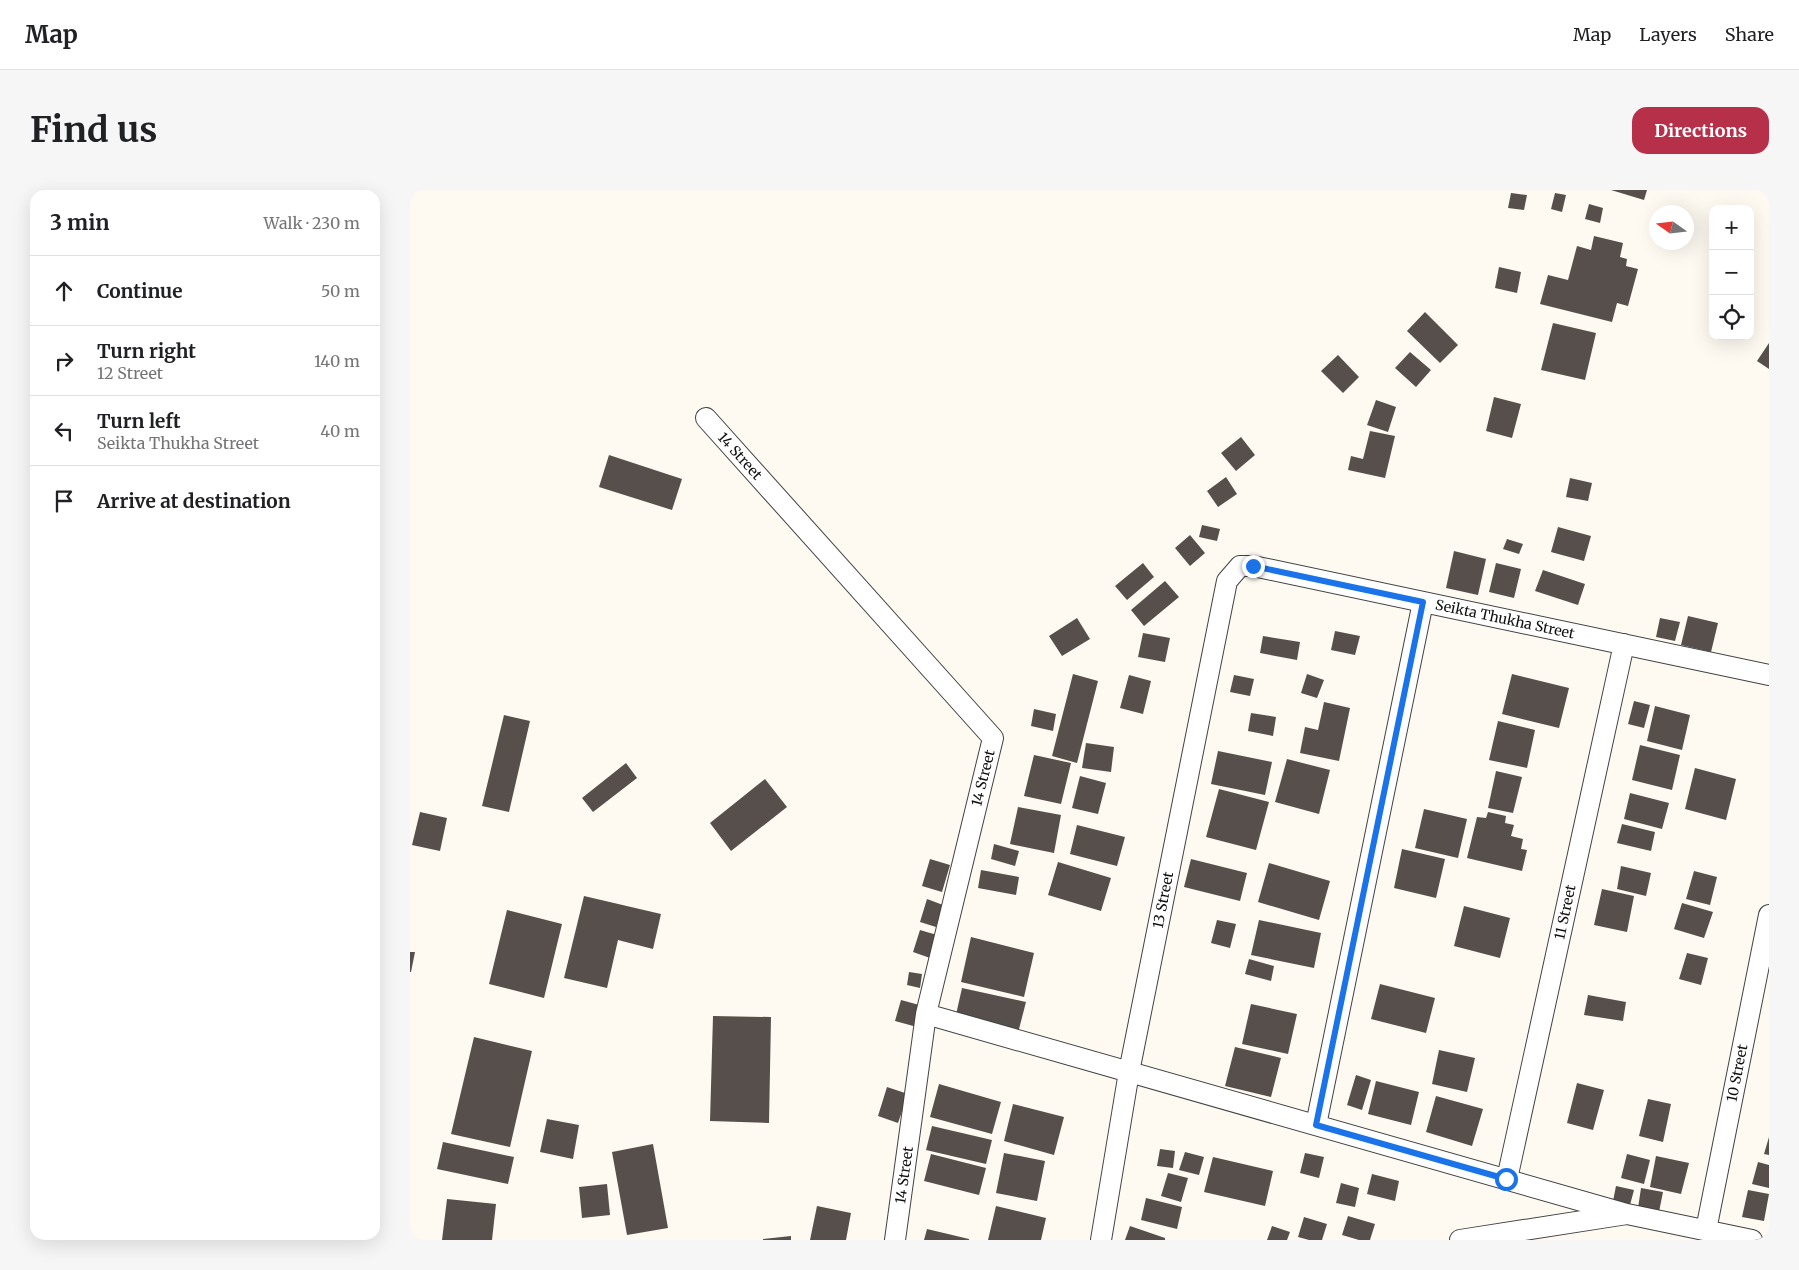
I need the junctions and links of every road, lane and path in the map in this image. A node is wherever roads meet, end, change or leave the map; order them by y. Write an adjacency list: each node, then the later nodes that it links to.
1 (706, 418): 7 (street, 14 Street)
2 (1240, 566): 3 (street, Seikta Thukha Street); 8 (street, 13 Street)
3 (1423, 602): 4 (street, Seikta Thukha Street); 9 (street)
4 (1624, 644): 5 (street, Seikta Thukha Street); 10 (street, 11 Street)
5 (1769, 675)
6 (1769, 915): 12 (street, 10 Street)
7 (926, 1014): 8 (street); 13 (street, 14 Street)
8 (1129, 1072): 9 (street); 14 (street, 13 Street)
9 (1316, 1125): 10 (street)
10 (1506, 1179): 11 (street)
11 (1627, 1214): 12 (street); 15 (street)
12 (1706, 1230): 16 (street)
13 (895, 1240)
14 (1101, 1240)
15 (1460, 1240)
16 (1752, 1240)

